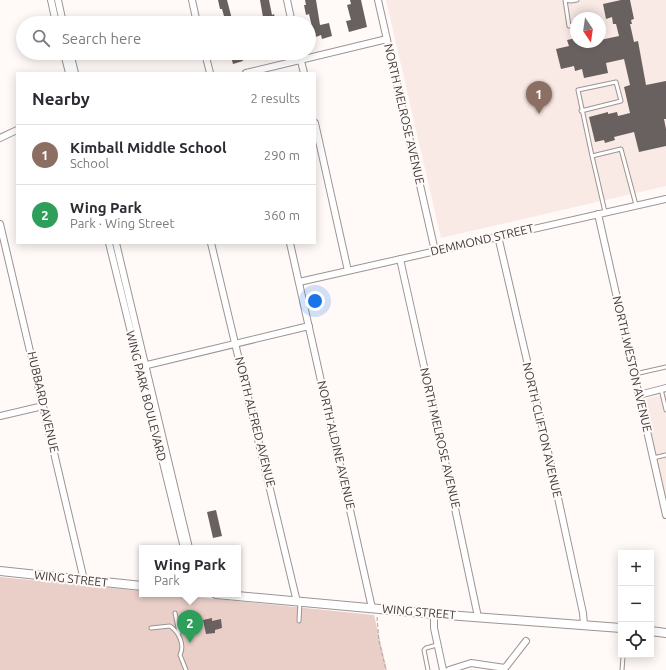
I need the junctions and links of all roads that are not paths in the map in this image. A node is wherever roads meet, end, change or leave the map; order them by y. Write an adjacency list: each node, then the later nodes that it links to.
1 (51, 0): 8 (street)
2 (58, 0): 9 (street)
3 (192, 0): 10 (street)
4 (287, 0): 11 (street)
5 (378, 0): 13 (street, NORTH MELROSE AVENUE)
6 (565, 0): 7 (lane); 12 (lane)
7 (577, 0)
8 (54, 16)
9 (61, 16)
10 (195, 16)
11 (290, 16)
12 (570, 26)
13 (387, 40): 14 (street); 40 (street, NORTH MELROSE AVENUE)
14 (316, 53)
15 (66, 60): 20 (street)
16 (72, 60): 21 (street)
17 (207, 60): 22 (street)
18 (287, 60): 23 (street)
19 (301, 60): 24 (street)
20 (69, 72)
21 (75, 72)
22 (210, 72)
23 (249, 72)
24 (304, 72)
25 (581, 110): 25 (lane); 29 (lane)
26 (316, 127): 42 (street)
27 (16, 130): 28 (street)
28 (0, 138)
29 (592, 156): 31 (lane); 32 (lane)
30 (666, 199): 31 (street, DEMMOND STREET)
31 (636, 205): 32 (street, DEMMOND STREET)
32 (605, 212): 33 (street, DEMMOND STREET)
33 (598, 214): 35 (street, DEMMOND STREET); 48 (street, NORTH WESTON AVENUE)
34 (0, 224): 51 (street, HUBBARD AVENUE)
35 (498, 236): 40 (street, DEMMOND STREET); 71 (street, NORTH CLIFTON AVENUE)
36 (109, 244): 46 (street, WING PARK BOULEVARD)
37 (116, 244): 46 (street, WING PARK BOULEVARD)
38 (211, 244): 45 (street, NORTH ALFRED AVENUE)
39 (290, 244): 43 (street, NORTH ALDINE AVENUE)
40 (435, 251): 41 (street, DEMMOND STREET)
41 (400, 259): 42 (street, DEMMOND STREET); 68 (street, NORTH MELROSE AVENUE)
42 (348, 271): 43 (street, DEMMOND STREET)
43 (299, 282): 44 (street, NORTH ALDINE AVENUE)
44 (309, 326): 45 (street); 65 (street, NORTH ALDINE AVENUE)
45 (236, 344): 46 (street); 64 (street, NORTH ALFRED AVENUE)
46 (143, 366): 58 (street, WING PARK BOULEVARD); 59 (street, WING PARK BOULEVARD)
47 (666, 367): 48 (lane)
48 (635, 374): 50 (street, NORTH WESTON AVENUE)
49 (664, 389): 50 (street); 52 (lane)
50 (639, 394): 55 (street, NORTH WESTON AVENUE)
51 (43, 406): 53 (street); 61 (street, HUBBARD AVENUE)
52 (666, 410)
53 (0, 416)
54 (666, 455): 55 (lane)
55 (653, 458): 56 (street, NORTH WESTON AVENUE)
56 (664, 496): 57 (street, NORTH WESTON AVENUE)
57 (666, 515)
58 (183, 545)
59 (188, 545)
60 (0, 571): 61 (street, WING STREET)
61 (84, 580): 62 (street, WING STREET)
62 (139, 586)
63 (241, 596): 64 (street, WING STREET)
64 (299, 602): 65 (street, WING STREET); 69 (lane)
65 (372, 608): 67 (street, WING STREET)
66 (175, 614): 70 (lane)
67 (434, 614): 68 (street, WING STREET); 79 (street)
68 (478, 617): 71 (street, WING STREET)
69 (299, 621)
70 (176, 622): 72 (lane); 77 (lane)
71 (584, 625): 74 (street, WING STREET)
72 (170, 626): 73 (lane); 77 (lane)
73 (151, 628)
74 (618, 628)
75 (654, 631): 76 (street)
76 (666, 632)
77 (180, 638): 82 (lane)
78 (526, 642): 81 (street)
79 (437, 645): 83 (lane); 84 (street)
80 (623, 658): 86 (lane)
81 (505, 669): 85 (street)
82 (186, 670)
83 (428, 670)
84 (443, 670)
85 (449, 670)
86 (622, 670)

